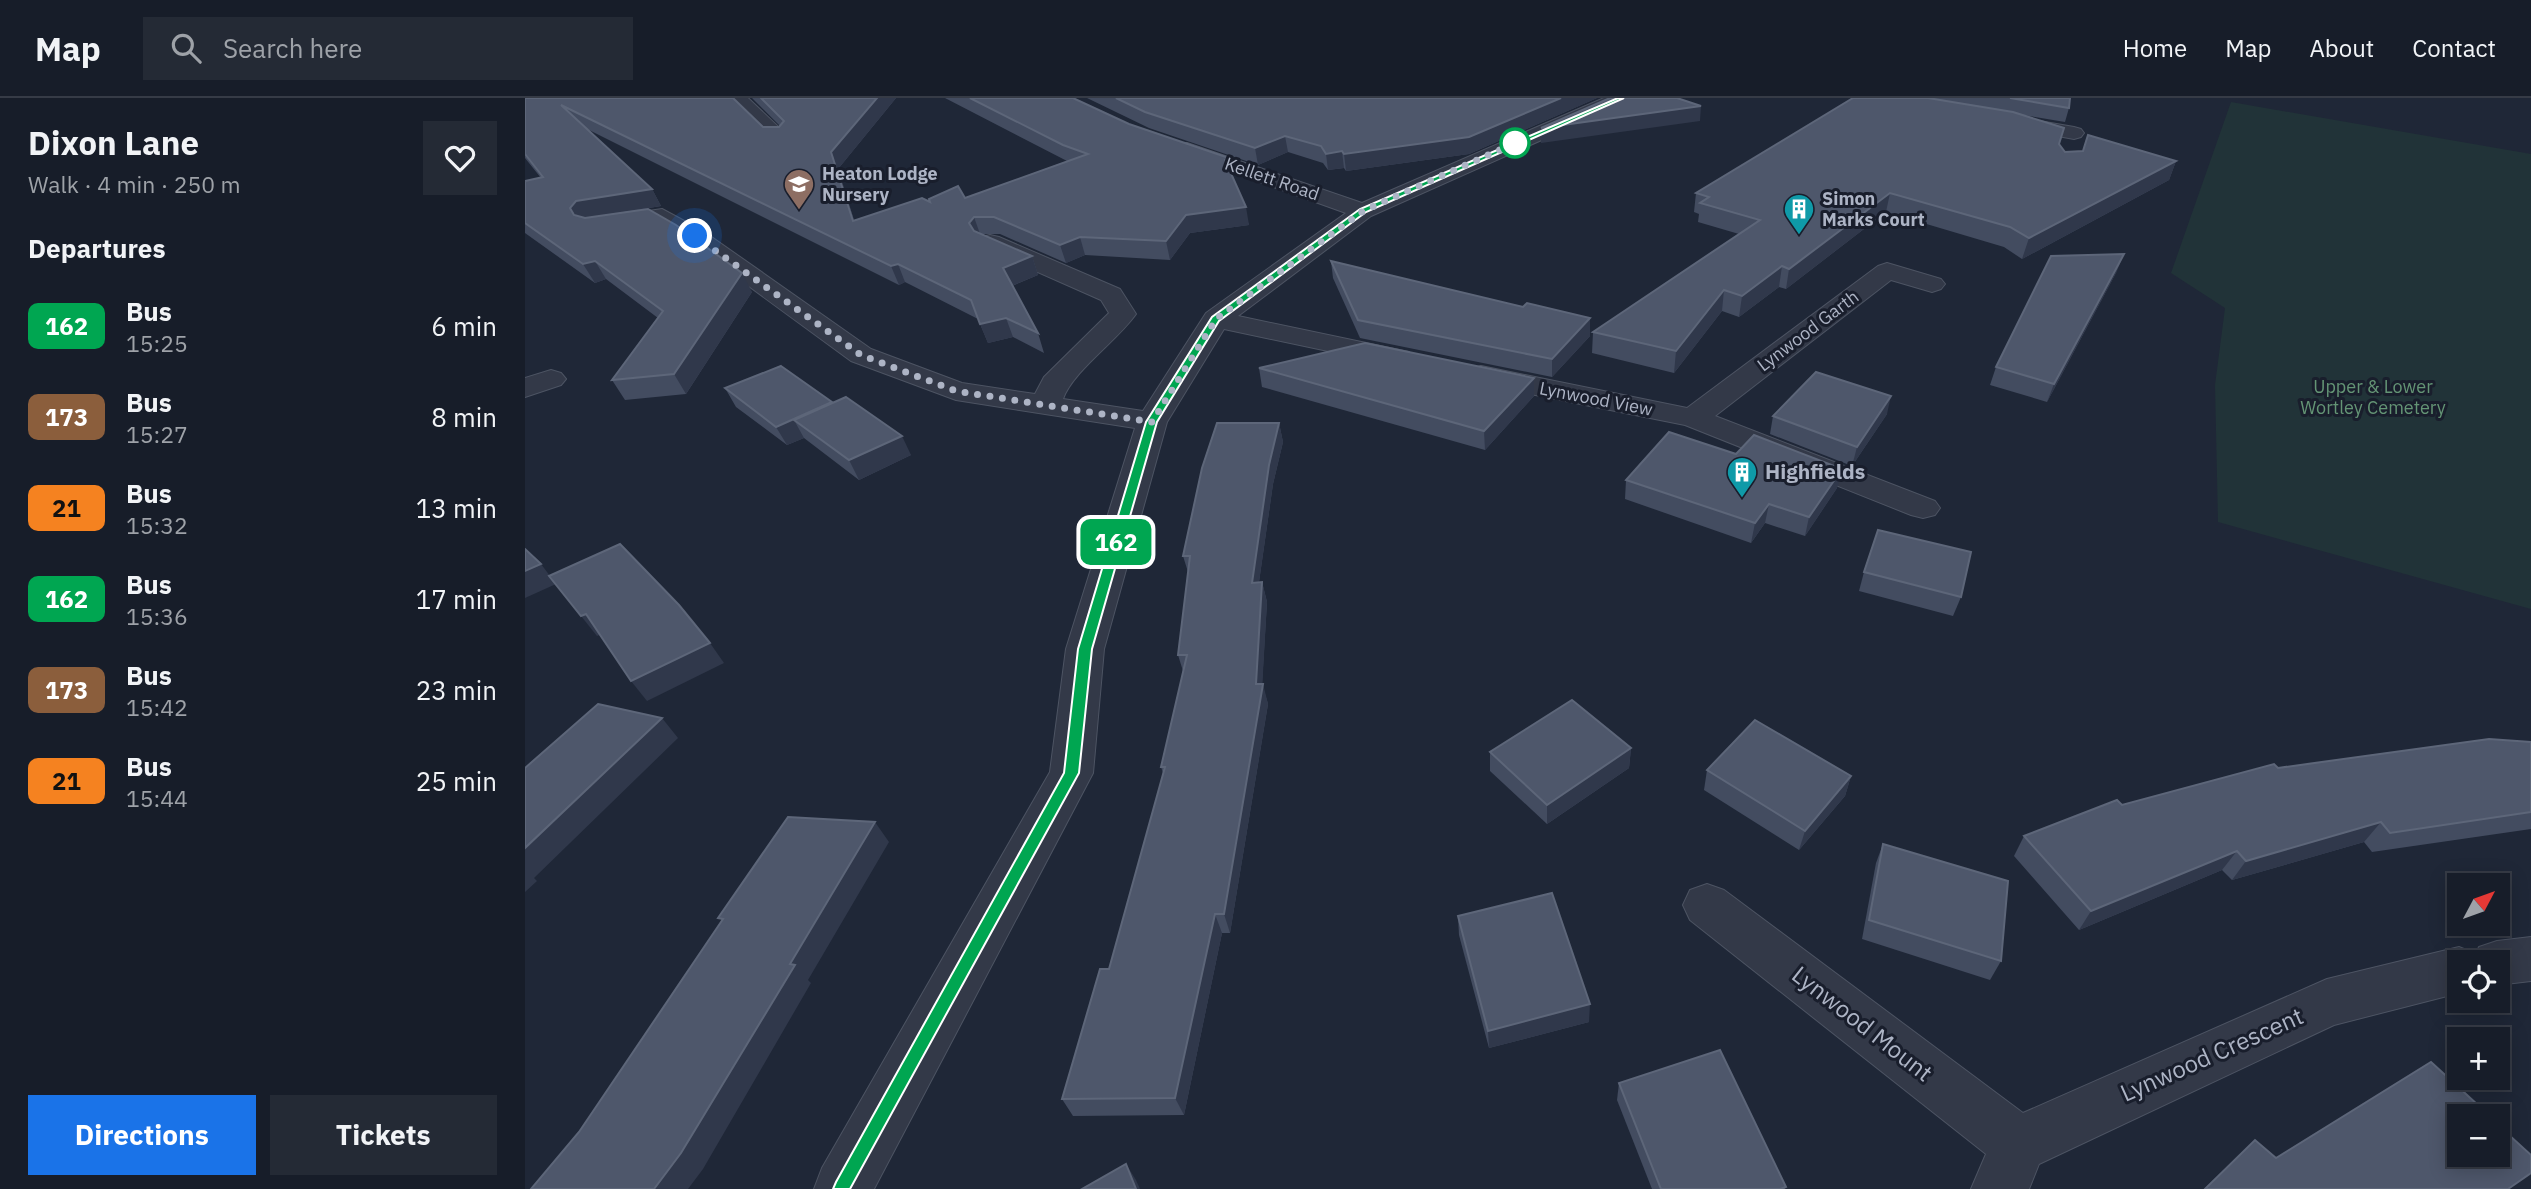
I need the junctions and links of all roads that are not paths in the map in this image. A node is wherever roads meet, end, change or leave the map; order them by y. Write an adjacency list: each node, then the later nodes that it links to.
1 (737, 98): 5 (street)
2 (1620, 98): 7 (street)
3 (1992, 119): 4 (street)
4 (2091, 119)
5 (779, 137)
6 (1167, 143): 7 (street, Kellett Road)
7 (1363, 211): 11 (street)
8 (595, 226): 12 (street)
9 (990, 242): 12 (street)
10 (1931, 284): 13 (street, Lynwood Garth)
11 (1216, 319): 13 (street, Lynwood View); 14 (street)
12 (1046, 405): 14 (street)
13 (1693, 418): 15 (street, Lynwood View)
14 (1152, 422): 21 (street)
15 (1923, 508)
16 (1707, 905): 20 (street, Lynwood Mount)
17 (2531, 959): 18 (street)
18 (2510, 961)
19 (2447, 973): 20 (street, Lynwood Crescent)
20 (2009, 1166)
21 (843, 1189)

